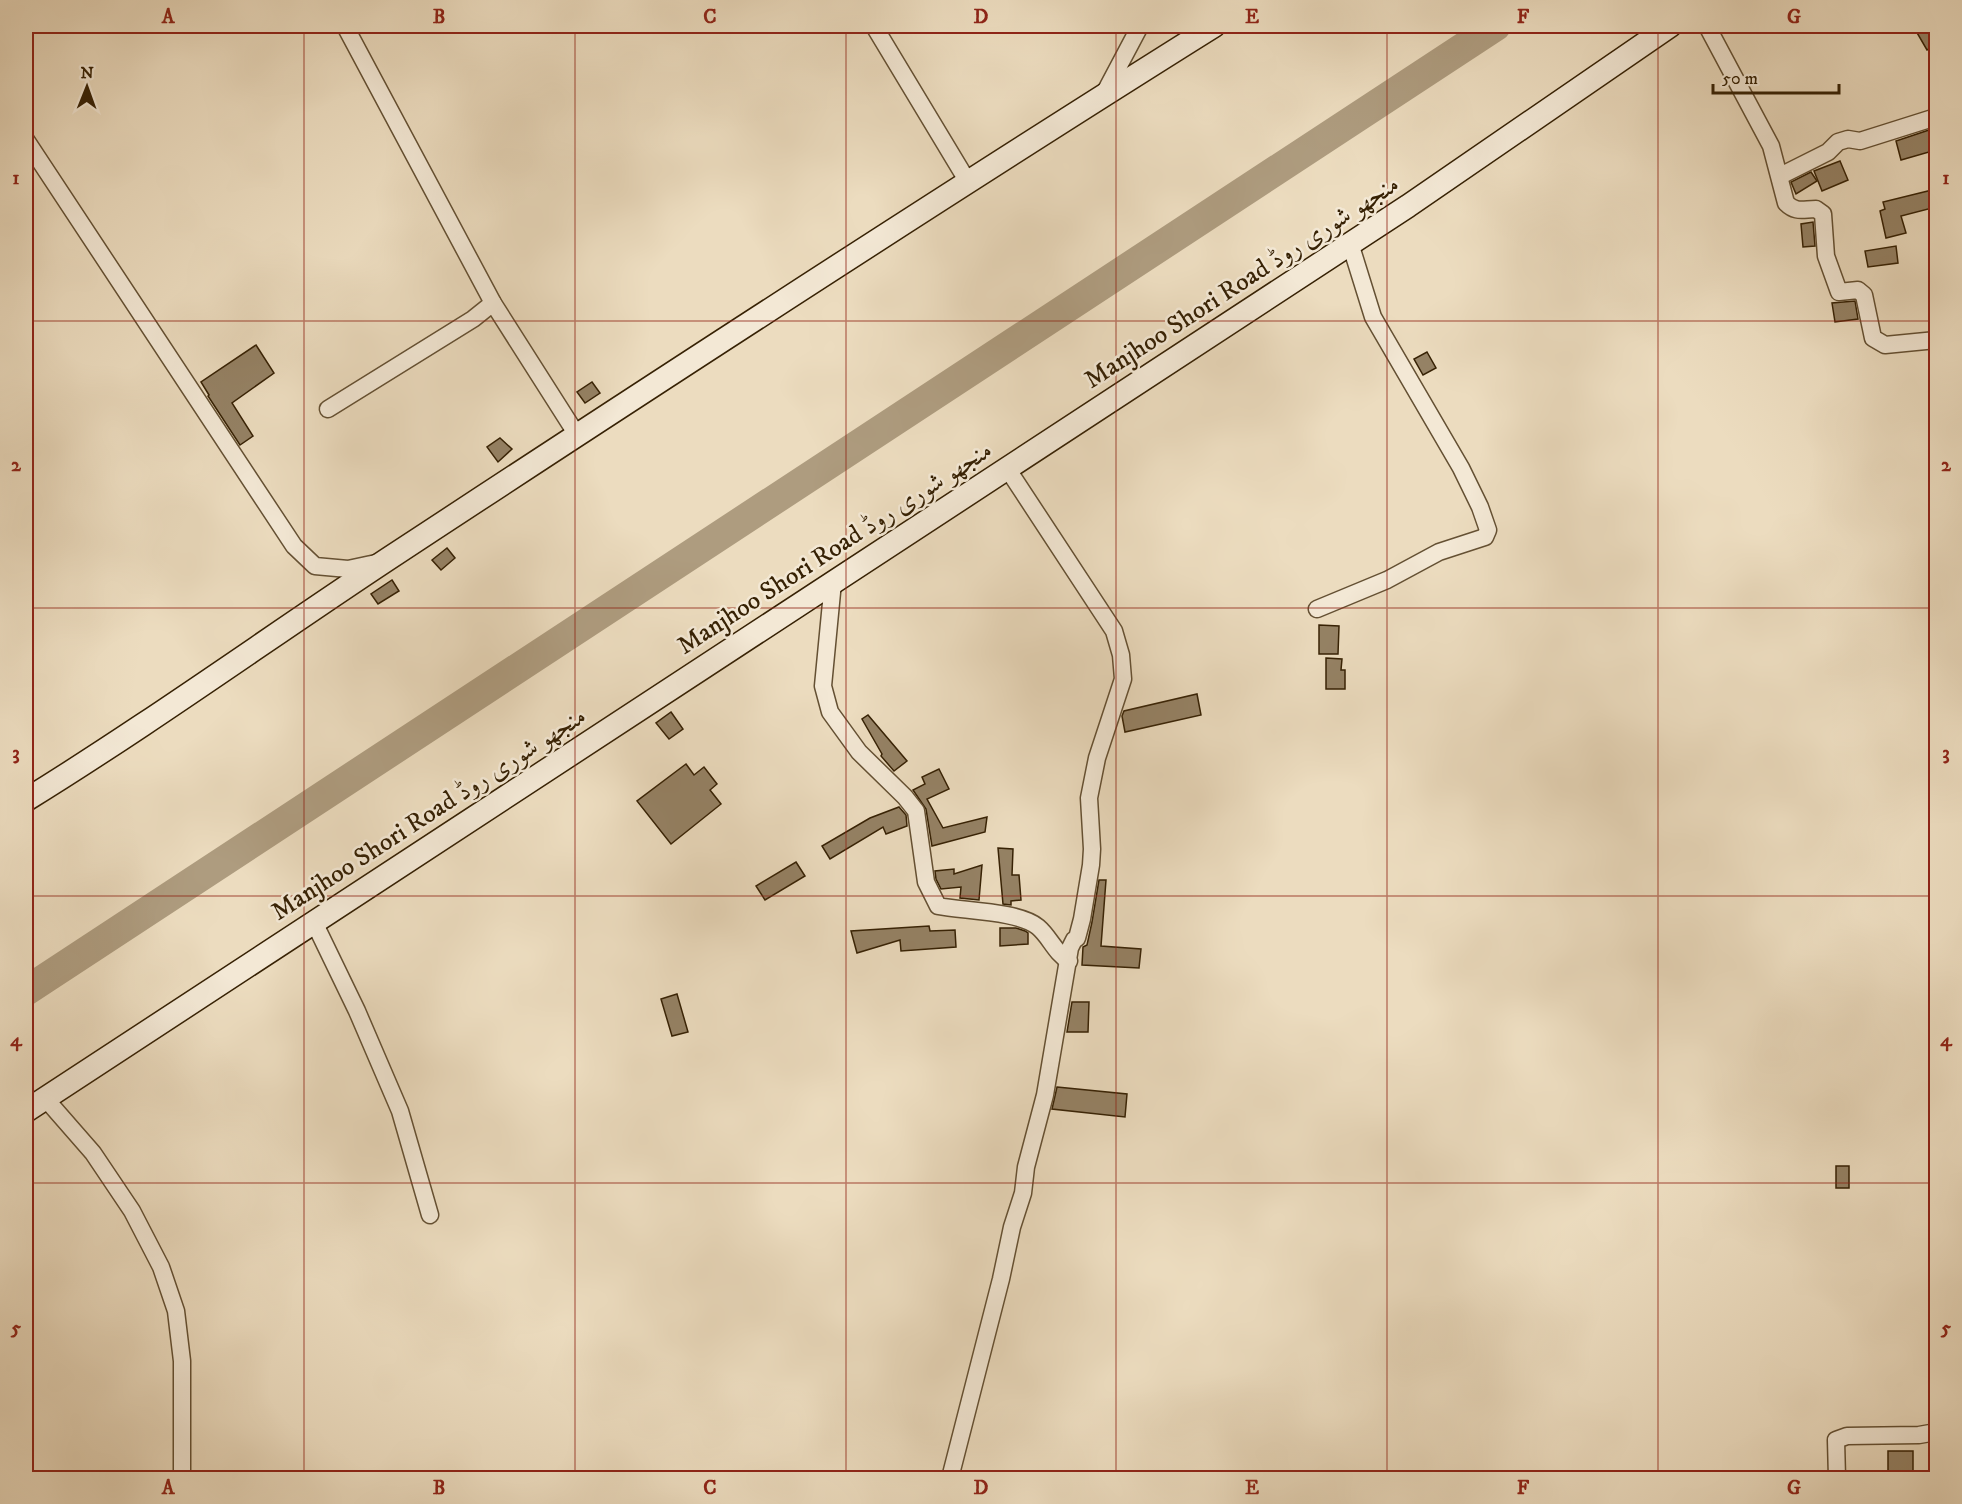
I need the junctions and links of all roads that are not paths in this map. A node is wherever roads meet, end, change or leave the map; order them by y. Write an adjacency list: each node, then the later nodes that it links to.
1 (345, 26): 13 (street)
2 (874, 26): 11 (street)
3 (1140, 26): 7 (street)
4 (1214, 26): 7 (street)
5 (1670, 26): 12 (street, Manjhoo Shori Road منجھو شوری روڈ)
6 (1707, 26): 10 (street)
7 (1103, 95): 11 (street)
8 (1936, 117): 10 (street)
9 (26, 140): 18 (street)
10 (1780, 176): 14 (street)
11 (968, 182): 16 (street)
12 (1350, 243): 17 (street, Manjhoo Shori Road منجھو شوری روڈ); 20 (street)
13 (493, 303): 15 (street); 16 (street)
14 (1936, 340)
15 (327, 409)
16 (577, 435): 18 (street)
17 (1007, 468): 19 (street, Manjhoo Shori Road منجھو شوری روڈ); 23 (street)
18 (383, 562): 21 (street)
19 (833, 582): 22 (street, Manjhoo Shori Road منجھو شوری روڈ); 23 (street)
20 (1317, 609)
21 (26, 800)
22 (314, 922): 24 (street, Manjhoo Shori Road منجھو شوری روڈ); 26 (street)
23 (1070, 961): 29 (street)
24 (45, 1098): 25 (street, Manjhoo Shori Road منجھو شوری روڈ); 28 (street)
25 (26, 1111)
26 (430, 1215)
27 (1936, 1432): 30 (street)
28 (182, 1479)
29 (950, 1479)
30 (1836, 1479)

